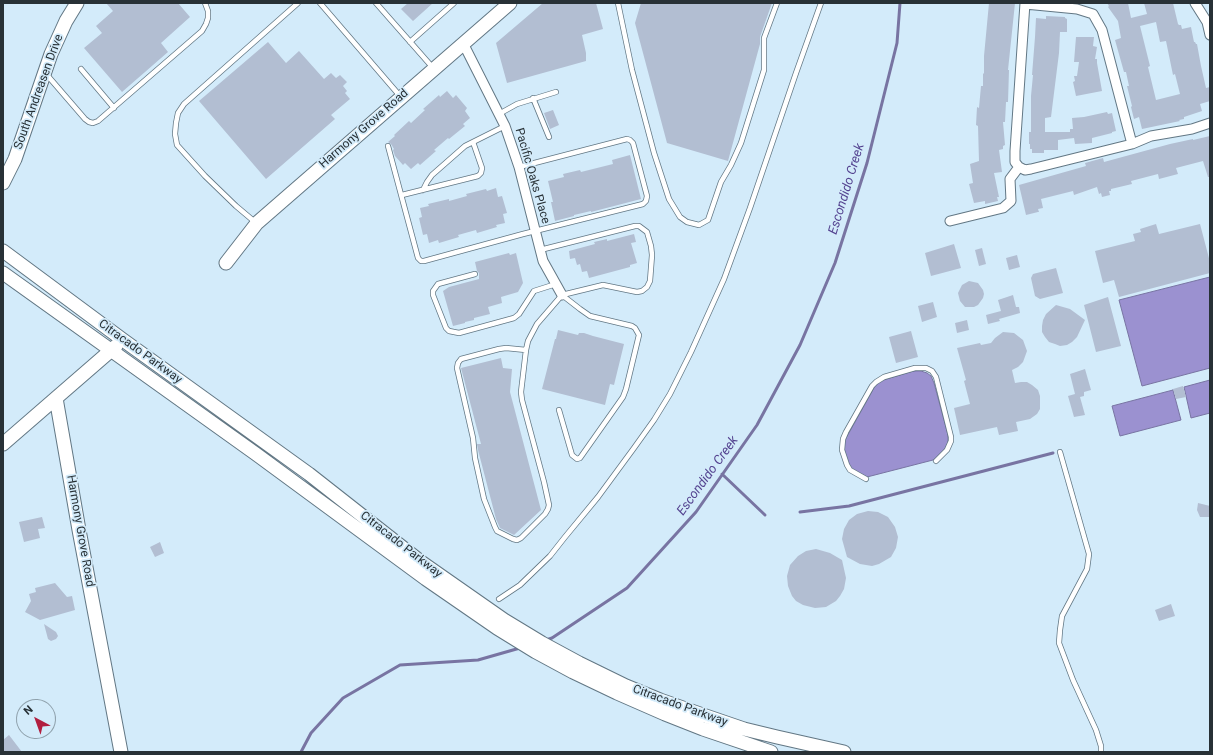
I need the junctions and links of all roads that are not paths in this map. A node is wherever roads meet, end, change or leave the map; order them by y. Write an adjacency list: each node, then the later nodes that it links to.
1 (77, 3): 18 (main road, South Andreasen Drive)
2 (205, 3): 22 (lane)
3 (298, 3): 36 (lane)
4 (320, 3): 20 (lane)
5 (377, 3): 14 (lane)
6 (454, 3): 14 (lane)
7 (510, 3): 15 (main road, Harmony Grove Road)
8 (618, 3): 9 (lane)
9 (777, 3)
10 (822, 3): 54 (lane)
11 (1195, 3): 13 (street)
12 (1025, 4): 28 (street); 31 (street)
13 (1210, 34)
14 (410, 42): 17 (lane)
15 (464, 43): 17 (main road, Harmony Grove Road); 23 (street, Pacific Oaks Place)
16 (81, 69): 22 (lane)
17 (434, 69): 20 (main road, Harmony Grove Road)
18 (44, 72): 22 (lane); 32 (main road, South Andreasen Drive)
19 (556, 92): 21 (lane)
20 (401, 97): 36 (main road, Harmony Grove Road)
21 (533, 98): 23 (lane); 26 (lane)
22 (114, 108)
23 (499, 114): 25 (street, Pacific Oaks Place)
24 (1210, 123): 28 (street)
25 (505, 126): 27 (lane); 30 (street, Pacific Oaks Place)
26 (549, 137)
27 (472, 142): 33 (lane); 33 (lane)
28 (1132, 144): 31 (street)
29 (388, 146): 34 (lane)
30 (519, 167): 37 (street, Pacific Oaks Place); 37 (lane)
31 (1019, 167): 35 (street)
32 (3, 182)
33 (423, 190): 34 (lane)
34 (402, 195): 37 (lane)
35 (950, 221)
36 (257, 223): 40 (main road, Harmony Grove Road)
37 (535, 232): 38 (street, Pacific Oaks Place)
38 (540, 250): 43 (street, Pacific Oaks Place); 44 (lane)
39 (3, 251): 45 (main road, Citracado Parkway)
40 (226, 263)
41 (3, 273): 46 (main road, Citracado Parkway)
42 (476, 274): 43 (lane)
43 (556, 284): 44 (street, Pacific Oaks Place)
44 (562, 295): 47 (lane); 49 (lane)
45 (123, 340): 46 (main road); 55 (main road, Citracado Parkway)
46 (111, 350): 48 (main road); 55 (main road, Citracado Parkway)
47 (526, 350): 47 (lane)
48 (56, 398): 50 (main road); 57 (main road, Harmony Grove Road)
49 (559, 410)
50 (3, 444)
51 (1060, 452): 60 (lane)
52 (936, 461): 53 (lane)
53 (866, 479)
54 (499, 599)
55 (500, 624): 56 (main road, Citracado Parkway)
56 (621, 689): 58 (main road, Citracado Parkway); 59 (main road, Citracado Parkway)
57 (121, 752)
58 (771, 752)
59 (844, 752)
60 (1101, 752)

